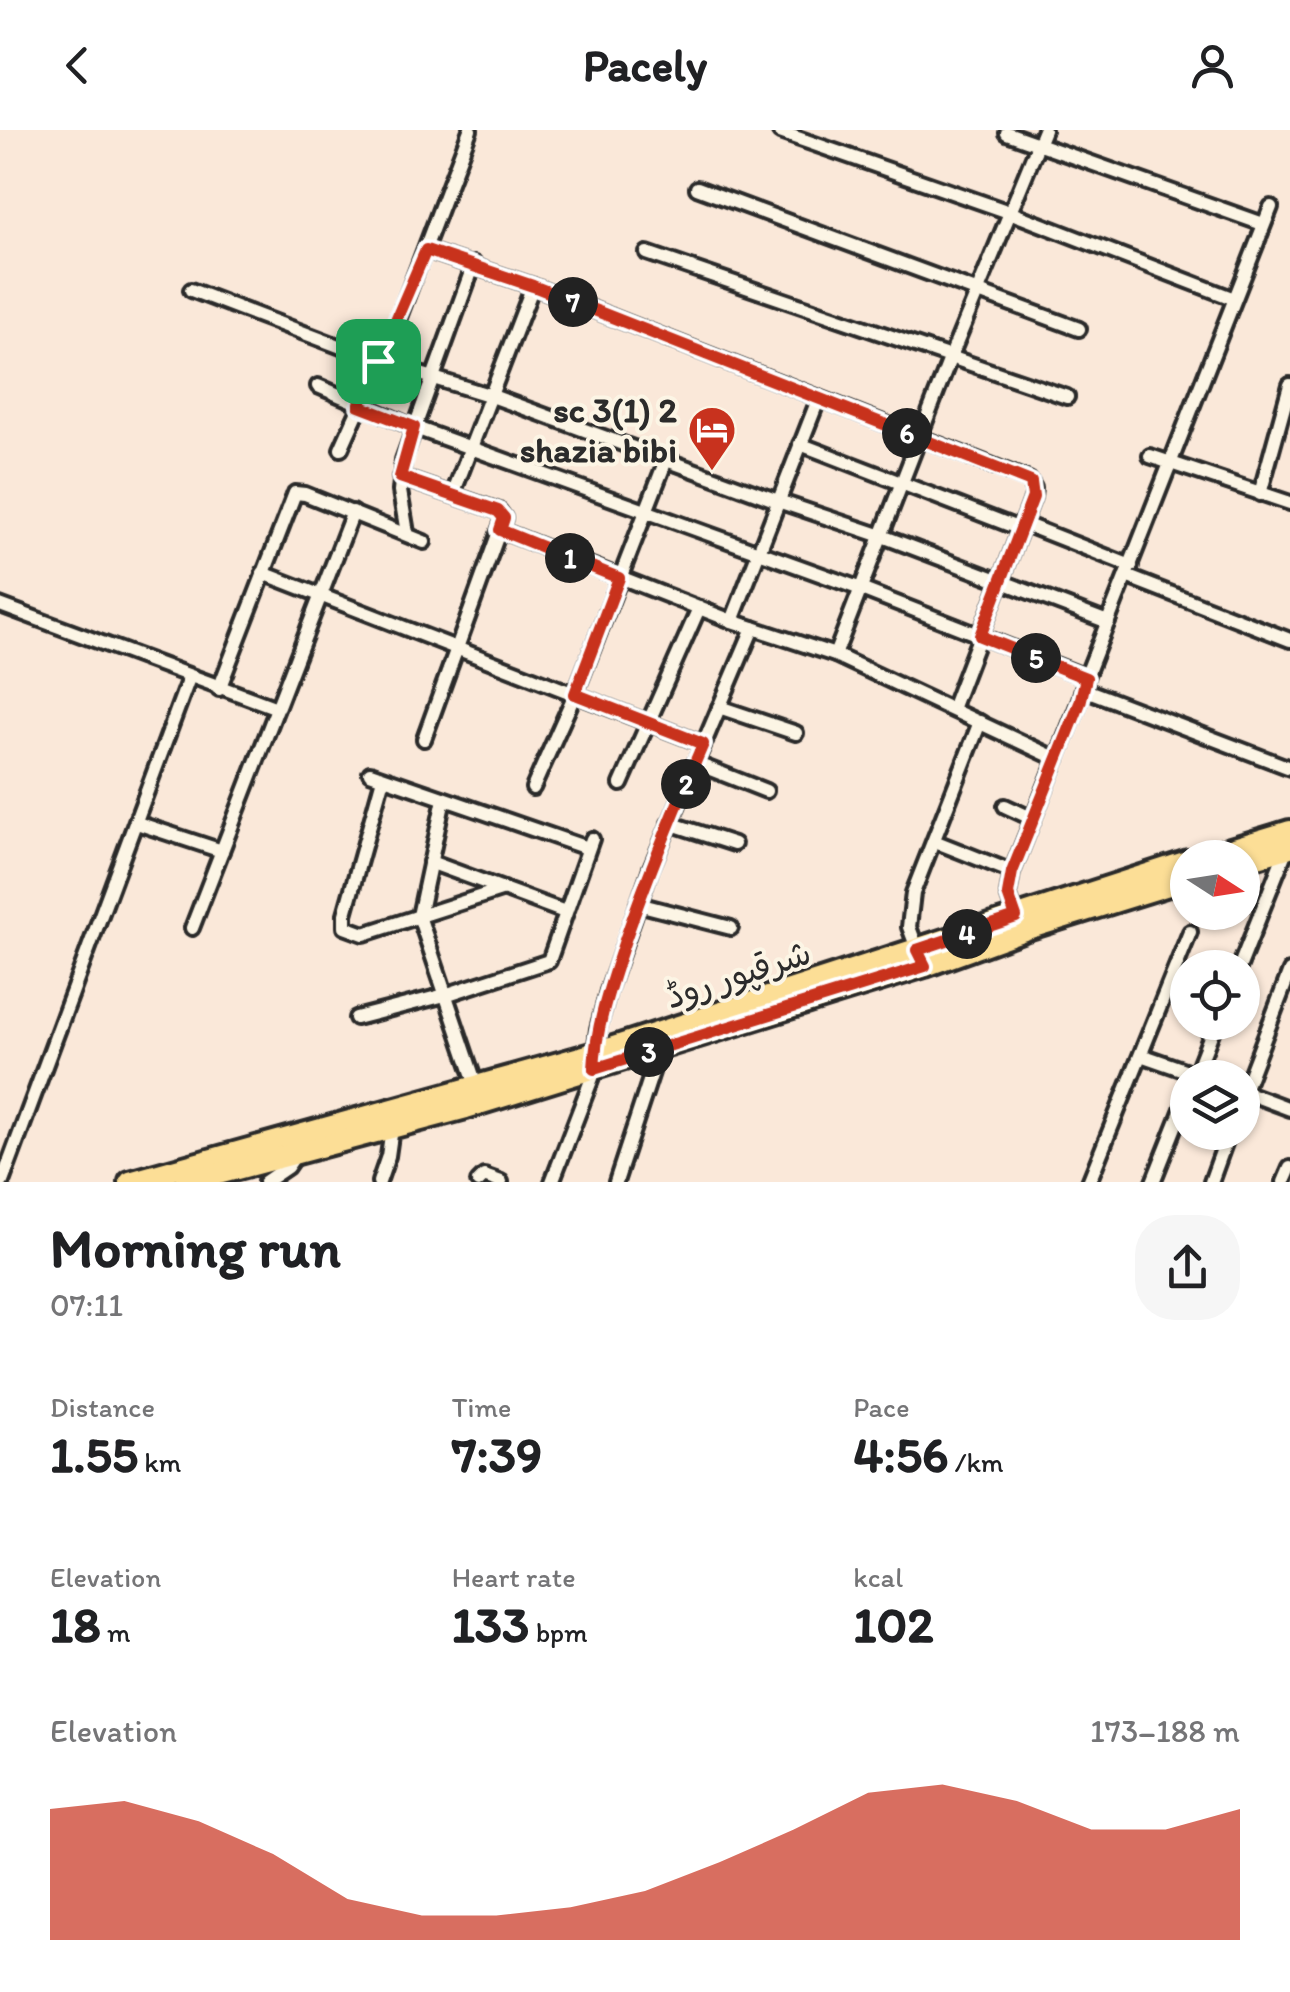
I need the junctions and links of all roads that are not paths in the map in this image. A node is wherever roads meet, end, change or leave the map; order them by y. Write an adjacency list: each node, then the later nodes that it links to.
1 (470, 130): 9 (street)
2 (780, 132): 7 (street)
3 (1007, 133): 4 (street)
4 (1041, 137): 7 (street); 8 (street)
5 (697, 188): 14 (street)
6 (1271, 206): 8 (street)
7 (1010, 212): 14 (street); 15 (street)
8 (1263, 224): 15 (street)
9 (426, 250): 11 (street); 18 (street)
10 (647, 253): 17 (street)
11 (474, 264): 12 (street); 19 (street)
12 (533, 286): 22 (street); 24 (street)
13 (191, 290): 18 (street)
14 (978, 293): 16 (street); 17 (street)
15 (1232, 298): 34 (street)
16 (1079, 329)
17 (951, 356): 23 (street); 28 (street)
18 (378, 361): 19 (street); 25 (street)
19 (433, 376): 22 (street); 27 (street)
20 (1290, 385): 26 (street)
21 (318, 386): 25 (street)
22 (492, 396): 30 (street); 33 (street)
23 (1067, 398)
24 (818, 400): 28 (street); 29 (street)
25 (359, 406): 27 (street); 31 (street)
26 (1286, 413): 38 (street)
27 (414, 427): 30 (street); 35 (street)
28 (920, 438): 36 (street); 43 (street)
29 (800, 444): 36 (street); 39 (street)
30 (472, 448): 37 (street); 41 (street)
31 (341, 449)
32 (1150, 456): 34 (street)
33 (666, 460): 39 (street); 41 (street)
34 (1172, 464): 38 (street); 49 (street)
35 (400, 477): 37 (street); 45 (street)
36 (902, 483): 43 (street); 46 (street)
37 (453, 494): 44 (street)
38 (1260, 494): 40 (street)
39 (778, 502): 46 (street); 48 (street)
40 (1290, 503)
41 (644, 511): 48 (street); 51 (street)
42 (353, 512): 45 (street); 50 (street); 54 (street)
43 (1021, 526): 49 (street); 52 (street)
44 (500, 530): 51 (street); 62 (street)
45 (407, 533): 47 (street)
46 (882, 536): 52 (street); 53 (street)
47 (424, 542)
48 (759, 552): 53 (street); 57 (street)
49 (1128, 571): 58 (street); 61 (street)
50 (264, 573): 54 (street); 66 (street)
51 (619, 578): 56 (street); 67 (street)
52 (1000, 580): 58 (street); 60 (street)
53 (861, 589): 60 (street); 63 (street)
54 (321, 594): 62 (street); 69 (street)
55 (0, 604): 64 (street)
56 (699, 608): 57 (street); 71 (street)
57 (732, 621): 59 (street)
58 (1108, 622): 65 (street)
59 (753, 628): 63 (street); 68 (street)
60 (980, 636): 65 (street); 70 (street)
61 (1290, 640)
62 (455, 647): 67 (street); 74 (street)
63 (835, 655): 70 (street)
64 (189, 678): 66 (street); 85 (street)
65 (1084, 683): 76 (street); 78 (street)
66 (219, 689): 69 (street)
67 (575, 694): 71 (street); 80 (street)
68 (719, 707): 73 (street); 75 (street)
69 (277, 708): 91 (street)
70 (952, 708): 72 (street)
71 (648, 722): 75 (street); 79 (street)
72 (980, 722): 76 (street); 88 (street)
73 (796, 733)
74 (424, 739)
75 (703, 744): 77 (street)
76 (1057, 759): 84 (street)
77 (695, 763): 81 (street); 86 (street)
78 (1290, 768)
79 (620, 784)
80 (533, 788)
81 (766, 791)
82 (444, 799): 93 (street); 99 (street); 100 (street)
83 (1005, 806): 84 (street)
84 (1033, 819): 95 (street)
85 (137, 822): 91 (street); 123 (street)
86 (669, 823): 89 (street); 98 (street)
87 (1289, 837): 90 (main road); 92 (main road); 105 (street)
88 (934, 841): 95 (street); 106 (street)
89 (734, 844)
90 (1260, 844)
91 (222, 850): 102 (street)
92 (1260, 852)
93 (430, 862): 97 (street); 100 (street)
94 (1170, 866): 101 (main road, شرقپور روڈ)
95 (1012, 872): 101 (street)
96 (1170, 885): 106 (main road, شرقپور روڈ)
97 (504, 889): 99 (street); 100 (street)
98 (638, 904): 103 (street); 113 (street)
99 (566, 912): 108 (street)
100 (419, 916): 108 (street)
101 (1016, 917): 106 (main road, شرقپور روڈ)
102 (192, 928)
103 (731, 928)
104 (1190, 932): 111 (street)
105 (1245, 950)
106 (921, 958): 110 (main road, شرقپور روڈ); 113 (main road, شرقپور روڈ)
107 (1290, 971): 112 (street)
108 (445, 995): 109 (street); 115 (street)
109 (356, 1018)
110 (660, 1048): 113 (main road, شرقپور روڈ); 131 (street)
111 (1141, 1054): 114 (street); 132 (street)
112 (1256, 1060)
113 (594, 1061): 115 (main road, شرقپور روڈ); 118 (main road, شرقپور روڈ); 130 (street)
114 (1170, 1065)
115 (476, 1085): 124 (main road, شرقپور روڈ)
116 (1260, 1098): 117 (street)
117 (1290, 1108)
118 (392, 1128): 121 (main road, شرقپور روڈ); 127 (street)
119 (1170, 1138): 133 (street)
120 (1222, 1150): 134 (street)
121 (297, 1153): 125 (main road, شرقپور روڈ); 126 (street)
122 (1290, 1168): 135 (street)
123 (2, 1182)
124 (130, 1182)
125 (188, 1182)
126 (264, 1182)
127 (379, 1182)
128 (478, 1182): 129 (street)
129 (501, 1182)
130 (552, 1182)
131 (616, 1182)
132 (1090, 1182)
133 (1152, 1182)
134 (1210, 1182)
135 (1284, 1182)

